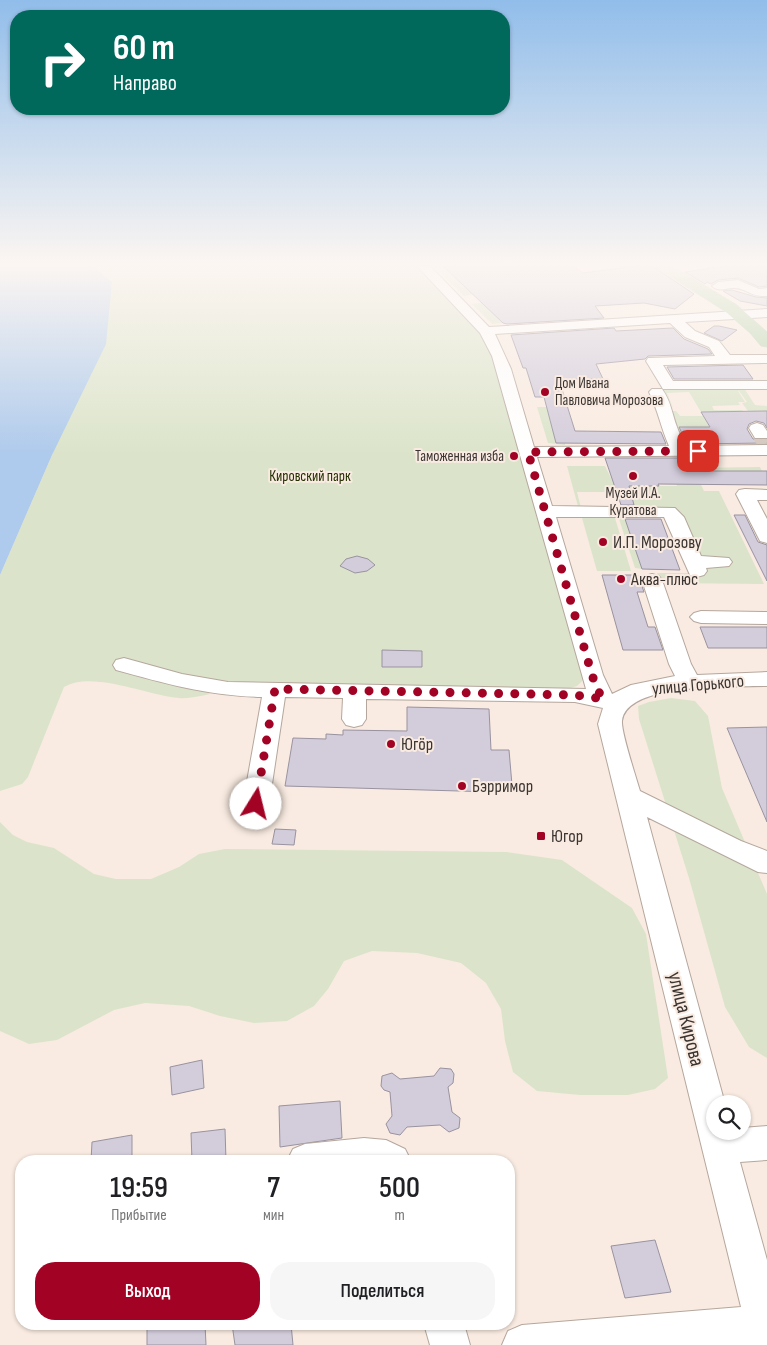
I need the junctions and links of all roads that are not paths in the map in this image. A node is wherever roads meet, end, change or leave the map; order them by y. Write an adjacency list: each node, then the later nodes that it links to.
1 (484, 329): 5 (street)
2 (521, 329): 5 (street)
3 (684, 329): 8 (street)
4 (756, 329): 6 (main road)
5 (486, 331): 15 (street)
6 (767, 342)
7 (767, 359): 8 (street)
8 (726, 360): 9 (street)
9 (746, 385): 10 (street); 12 (street)
10 (767, 385)
11 (657, 392): 14 (street)
12 (757, 402)
13 (764, 440): 14 (street)
14 (680, 451): 15 (street)
15 (528, 452): 17 (street)
16 (767, 494): 18 (street)
17 (546, 511): 19 (street); 28 (street)
18 (767, 537)
19 (722, 562)
20 (652, 580): 25 (street)
21 (701, 617): 22 (street)
22 (767, 618)
23 (124, 665): 26 (street)
24 (767, 679): 25 (street, улица Горького)
25 (690, 683): 28 (street, улица Горького)
26 (286, 684): 27 (street); 31 (street)
27 (355, 691): 28 (street); 29 (street)
28 (610, 702): 30 (street, улица Кирова)
29 (354, 719)
30 (629, 797): 32 (street); 34 (street, улица Кирова)
31 (256, 804)
32 (767, 862)
33 (767, 1143): 34 (street)
34 (719, 1147): 35 (street, улица Кирова)
35 (766, 1329): 38 (street)
36 (446, 1330): 37 (street)
37 (450, 1345)
38 (522, 1345)

